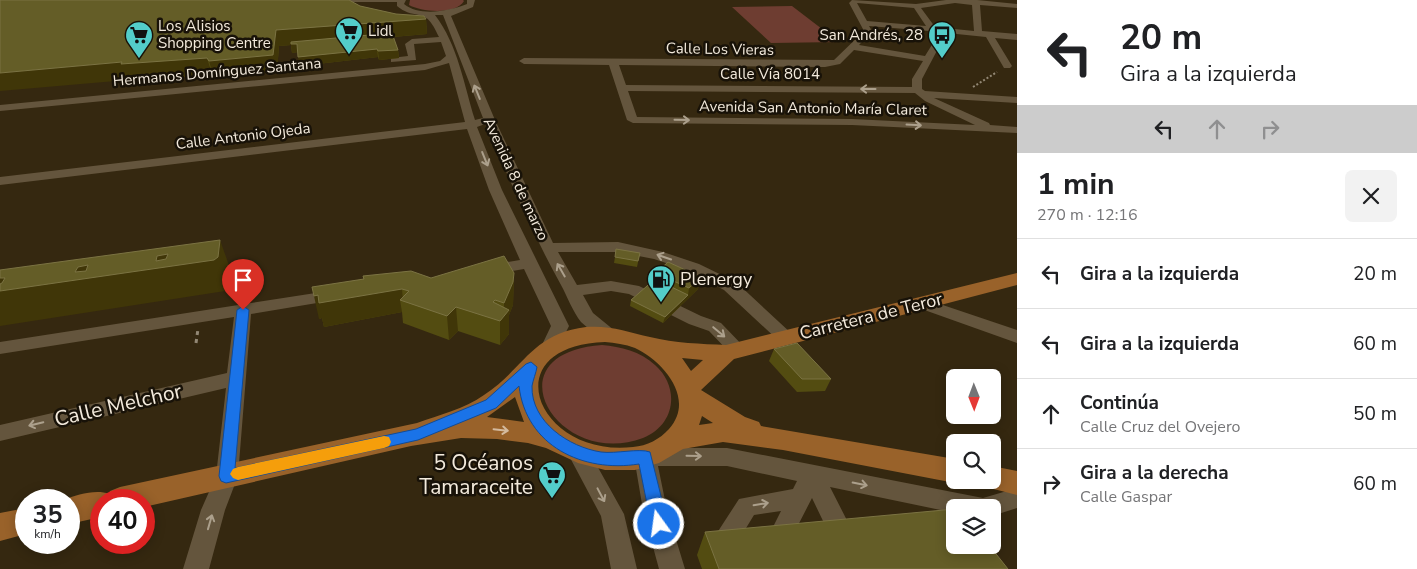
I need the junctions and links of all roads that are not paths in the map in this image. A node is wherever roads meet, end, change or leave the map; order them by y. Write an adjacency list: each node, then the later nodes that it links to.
1 (342, 0): 3 (street)
2 (471, 0): 9 (street)
3 (387, 1): 4 (street)
4 (401, 1): 10 (street)
5 (855, 1): 7 (street); 11 (street)
6 (976, 2): 7 (street); 8 (street); 13 (street)
7 (916, 6): 12 (street)
8 (1017, 7)
9 (453, 11): 10 (street); 29 (street, Avenida 8 de marzo, one-way to 9)
10 (426, 12): 16 (street, Avenida 8 de marzo)
11 (864, 23): 12 (street); 17 (street, Calle Los Vieras)
12 (932, 29): 13 (street); 18 (street)
13 (978, 33): 14 (street)
14 (989, 34): 15 (street); 22 (street)
15 (1017, 37)
16 (443, 40): 21 (street, Avenida 8 de marzo); 24 (street)
17 (852, 47): 18 (street); 20 (street, Calle Los Vieras)
18 (929, 59): 26 (street)
19 (524, 61): 20 (street, Calle Los Vieras)
20 (613, 62): 25 (street)
21 (453, 64): 23 (street, Hermanos Domínguez Santana); 23 (street, Hermanos Domínguez Santana); 30 (street, Avenida 8 de marzo)
22 (1007, 66)
23 (425, 67): 24 (street, Hermanos Domínguez Santana)
24 (315, 72): 28 (street, Hermanos Domínguez Santana)
25 (622, 88): 26 (street, Calle Vía 8014, one-way to 25); 31 (street, Avenida San Antonio María Claret, one-way to 31)
26 (919, 92): 27 (street, Calle Vía 8014); 31 (street)
27 (1017, 100)
28 (5, 107)
29 (488, 120): 30 (street, Calle Antonio Ojeda); 35 (street, Avenida 8 de marzo)
30 (471, 125): 34 (street, Calle Antonio Ojeda); 36 (street, Avenida 8 de marzo, one-way to 36)
31 (992, 128): 32 (street, Avenida San Antonio María Claret); 33 (street)
32 (1017, 130)
33 (1017, 140)
34 (0, 181)
35 (548, 248): 39 (street, Avenida 8 de marzo, one-way to 35); 47 (street, one-way to 35)
36 (530, 263): 37 (street); 49 (street, Avenida 8 de marzo)
37 (474, 272)
38 (1017, 279): 41 (main road, Carretera de Teror)
39 (572, 291): 45 (street, Avenida 8 de marzo); 51 (street, one-way to 51)
40 (348, 293): 43 (street)
41 (953, 296): 42 (main road, Carretera de Teror); 44 (street)
42 (922, 303): 44 (street); 47 (main road, Carretera de Teror)
43 (243, 310): 50 (street); 53 (street)
44 (966, 317): 46 (street)
45 (611, 335): 48 (main road); 49 (main road)
46 (1017, 337)
47 (786, 338): 51 (main road, Carretera de Teror)
48 (644, 344): 51 (main road, Carretera de Teror); 54 (main road)
49 (550, 347): 52 (main road)
50 (0, 348)
51 (732, 352): 54 (main road, Carretera de Teror)
52 (531, 367): 56 (main road); 59 (main road)
53 (236, 378): 55 (street, Calle Melchor, one-way to 55); 63 (street)
54 (691, 393): 57 (main road); 58 (main road)
55 (0, 433)
56 (418, 434): 59 (main road, one-way to 59); 63 (main road)
57 (678, 439): 58 (main road); 60 (main road)
58 (783, 439): 61 (main road)
59 (567, 447): 60 (main road); 79 (street, one-way to 79)
60 (645, 457): 62 (street, one-way to 62); 80 (street)
61 (946, 469)
62 (812, 475): 67 (street, one-way to 67); 68 (street); 75 (street)
63 (226, 476): 66 (main road); 78 (street, one-way to 63)
64 (1001, 480): 65 (main road)
65 (1017, 483)
66 (155, 492)
67 (910, 494): 70 (street); 72 (street)
68 (799, 498): 76 (street); 77 (street, one-way to 68)
69 (1017, 498): 71 (street)
70 (946, 501)
71 (1001, 503)
72 (946, 520)
73 (15, 524): 74 (main road)
74 (0, 527)
75 (845, 541)
76 (786, 547)
77 (733, 552)
78 (196, 569)
79 (624, 569)
80 (672, 569)

